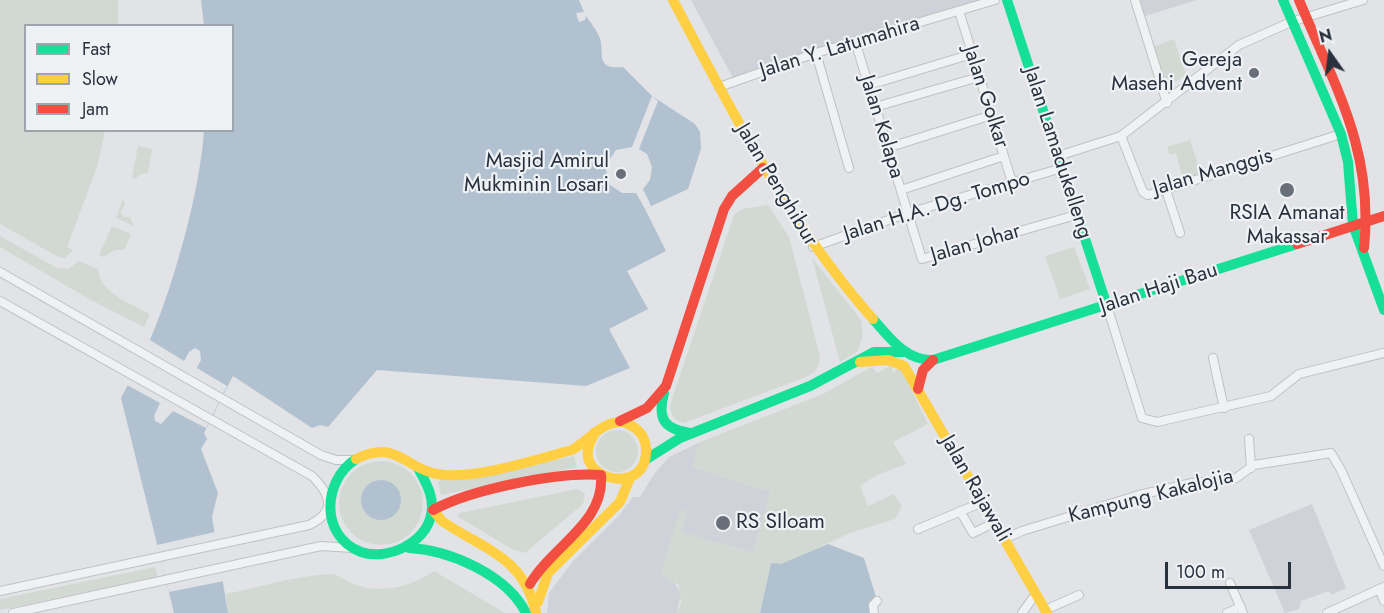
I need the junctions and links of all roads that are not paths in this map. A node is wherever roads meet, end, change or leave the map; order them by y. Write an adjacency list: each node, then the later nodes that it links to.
1 (673, 0): 16 (main road, Jalan Penghibur)
2 (995, 0): 8 (street, Jalan Y. Latumahira)
3 (1007, 0): 24 (main road, Jalan Lamadukelleng)
4 (1135, 0): 17 (street)
5 (1283, 0): 10 (main road)
6 (1299, 0): 9 (main road)
7 (1363, 0): 9 (street)
8 (958, 11): 11 (street, Jalan Y. Latumahira); 13 (street, Jalan Golkar)
9 (1306, 18): 10 (street); 34 (main road)
10 (1292, 22): 17 (street); 20 (main road)
11 (855, 41): 12 (street, Jalan Y. Latumahira); 15 (street, Jalan Kelapa)
12 (816, 53): 16 (street, Jalan Y. Latumahira); 26 (street)
13 (972, 54): 14 (street, Jalan Golkar); 15 (street)
14 (979, 77): 18 (street); 19 (street, Jalan Golkar)
15 (869, 85): 18 (street, Jalan Kelapa)
16 (719, 87): 25 (main road, Jalan Penghibur)
17 (1167, 103): 21 (street)
18 (875, 106): 22 (street, Jalan Kelapa)
19 (992, 115): 22 (street); 23 (street, Jalan Golkar)
20 (1341, 134): 30 (street, Jalan Manggis); 35 (main road)
21 (1121, 136): 24 (street); 30 (street, Jalan Manggis)
22 (887, 148): 29 (street, Jalan Kelapa)
23 (1004, 156): 28 (street, Jalan Golkar); 29 (street)
24 (1058, 156): 27 (main road, Jalan Lamadukelleng)
25 (763, 168): 37 (main road, Jalan Penghibur); 48 (main road)
26 (849, 168)
27 (1062, 168): 28 (street, Jalan H.A. Dg. Tompo); 32 (main road, Jalan Lamadukelleng)
28 (1012, 182): 31 (street, Jalan H.A. Dg. Tompo)
29 (901, 190): 31 (street, Jalan Kelapa)
30 (1166, 190): 36 (street)
31 (908, 213): 32 (street, Jalan Johar); 37 (street, Jalan H.A. Dg. Tompo)
32 (1076, 215): 41 (main road, Jalan Lamadukelleng)
33 (1384, 216): 34 (main road, Jalan Haji Bau)
34 (1369, 220): 35 (main road, Jalan Haji Bau); 38 (main road)
35 (1353, 225): 38 (main road); 41 (main road, Jalan Haji Bau)
36 (1180, 232)
37 (813, 247): 43 (main road, Jalan Penghibur)
38 (1364, 248): 42 (main road)
39 (0, 272): 55 (street)
40 (0, 301): 62 (street)
41 (1107, 306): 46 (main road, Jalan Haji Bau); 50 (street)
42 (1384, 310)
43 (904, 352): 46 (main road); 47 (main road)
44 (1384, 353): 50 (street)
45 (1213, 358): 50 (street)
46 (933, 360): 49 (main road)
47 (860, 362): 49 (main road, Jalan Rajawali); 53 (main road)
48 (666, 386): 51 (main road); 53 (main road)
49 (918, 389): 61 (main road, Jalan Rajawali)
50 (1224, 408)
51 (618, 422): 52 (main road); 56 (main road)
52 (595, 432): 57 (main road); 59 (main road)
53 (693, 432): 56 (main road)
54 (1249, 440): 58 (street)
55 (354, 460): 57 (main road); 62 (main road)
56 (645, 460): 60 (main road)
57 (418, 468): 63 (main road)
58 (1251, 468): 67 (street, Kampung Kakalojia); 70 (street, Kampung Kakalojia)
59 (601, 475): 60 (main road); 63 (main road); 72 (main road)
60 (630, 478): 82 (main road)
61 (983, 502): 64 (street); 65 (main road, Jalan Rajawali)
62 (329, 505): 69 (main road); 74 (street)
63 (432, 511): 68 (main road); 72 (main road)
64 (960, 511): 65 (street); 66 (street)
65 (994, 523): 67 (main road, Jalan Rajawali)
66 (918, 529)
67 (1004, 539): 75 (main road, Jalan Rajawali)
68 (406, 548): 69 (main road); 82 (main road)
69 (357, 549): 81 (street)
70 (1384, 566)
71 (1230, 583): 79 (street)
72 (530, 584): 82 (main road)
73 (1382, 588): 78 (street); 86 (street)
74 (0, 591)
75 (1035, 595): 80 (main road, Jalan Rajawali); 84 (street)
76 (1079, 595): 80 (street)
77 (877, 601): 83 (street)
78 (1384, 601)
79 (1242, 610): 85 (street)
80 (1046, 611)
81 (13, 613)
82 (533, 613)
83 (874, 613)
84 (1022, 613)
85 (1227, 613)
86 (1328, 613)

